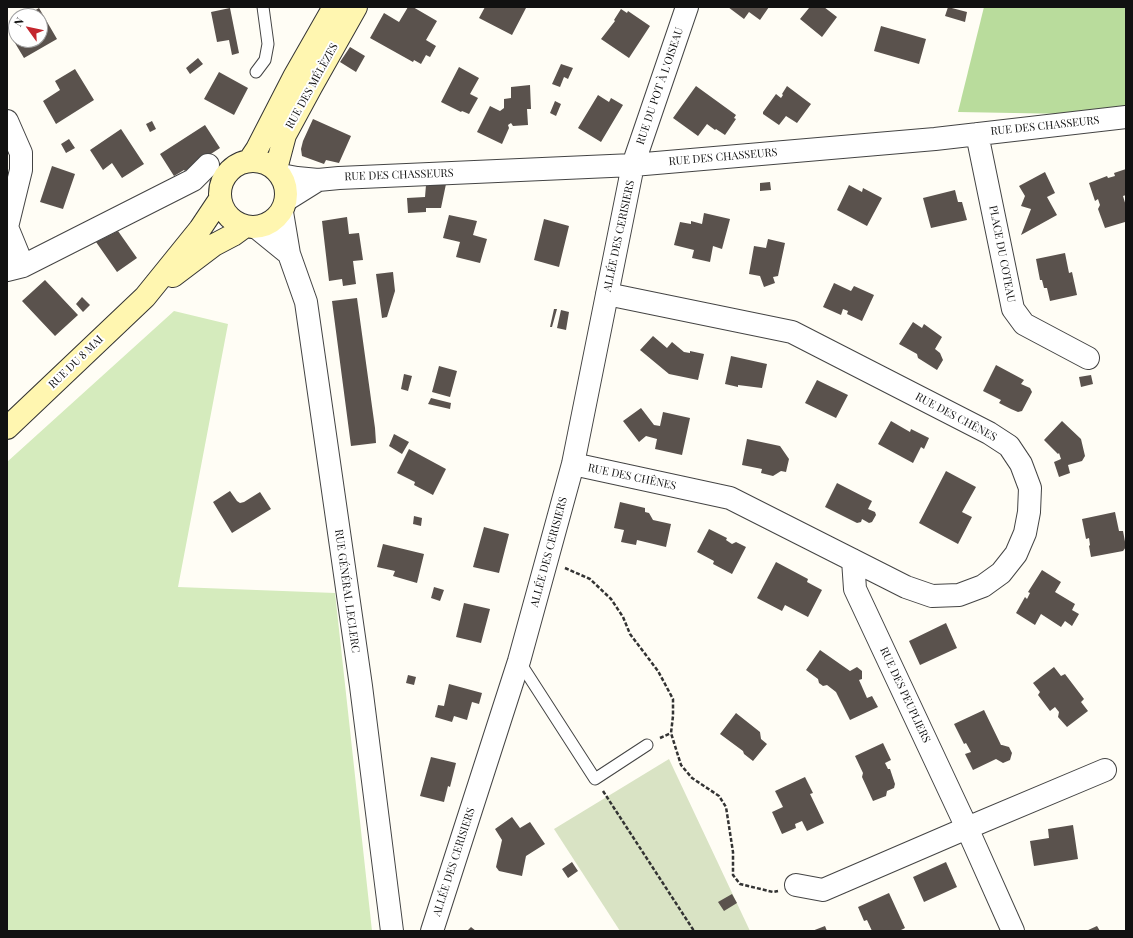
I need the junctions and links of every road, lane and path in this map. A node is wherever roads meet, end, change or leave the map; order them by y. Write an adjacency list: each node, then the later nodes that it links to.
1 (263, 7): 5 (lane)
2 (334, 7): 9 (main road, RUE DES MÉLÈZES)
3 (356, 7): 12 (main road, RUE DES MÉLÈZES)
4 (687, 7): 11 (street, RUE DU POT À L'OISEAU)
5 (256, 72)
6 (1126, 117): 8 (street, RUE DES CHASSEURS)
7 (7, 121): 16 (street)
8 (977, 134): 11 (street, RUE DES CHASSEURS); 22 (street, PLACE DU COTEAU)
9 (249, 161): 12 (main road); 14 (main road)
10 (208, 165): 19 (street)
11 (633, 165): 13 (street, RUE DES CHASSEURS); 20 (street, ALLÉE DES CERISIERS)
12 (278, 172): 13 (street, RUE DES CHASSEURS); 15 (main road)
13 (318, 180): 15 (street, RUE DES CHASSEURS)
14 (220, 199): 17 (main road); 21 (main road, RUE DU 8 MAI)
15 (284, 206): 17 (main road); 18 (street, RUE GÉNÉRAL LECLERC)
16 (7, 226): 19 (street)
17 (250, 227): 18 (street); 21 (main road, RUE DU 8 MAI)
18 (289, 254): 33 (street, RUE GÉNÉRAL LECLERC)
19 (15, 268)
20 (607, 294): 24 (street, ALLÉE DES CERISIERS); 26 (street, RUE DES CHÊNES)
21 (144, 297): 23 (main road, RUE DU 8 MAI)
22 (1088, 358)
23 (7, 428)
24 (573, 464): 25 (street, ALLÉE DES CERISIERS); 26 (street, RUE DES CHÊNES)
25 (546, 560): 27 (street, ALLÉE DES CERISIERS); 32 (path)
26 (853, 560): 31 (street, RUE DES PEUPLIERS)
27 (519, 660): 30 (lane); 34 (street, ALLÉE DES CERISIERS)
28 (647, 745): 30 (lane)
29 (1105, 770): 31 (street)
30 (595, 779): 35 (path)
31 (967, 828): 32 (street); 36 (street, RUE DES PEUPLIERS)
32 (796, 885)
33 (392, 931)
34 (432, 931)
35 (694, 931)
36 (1013, 931)

